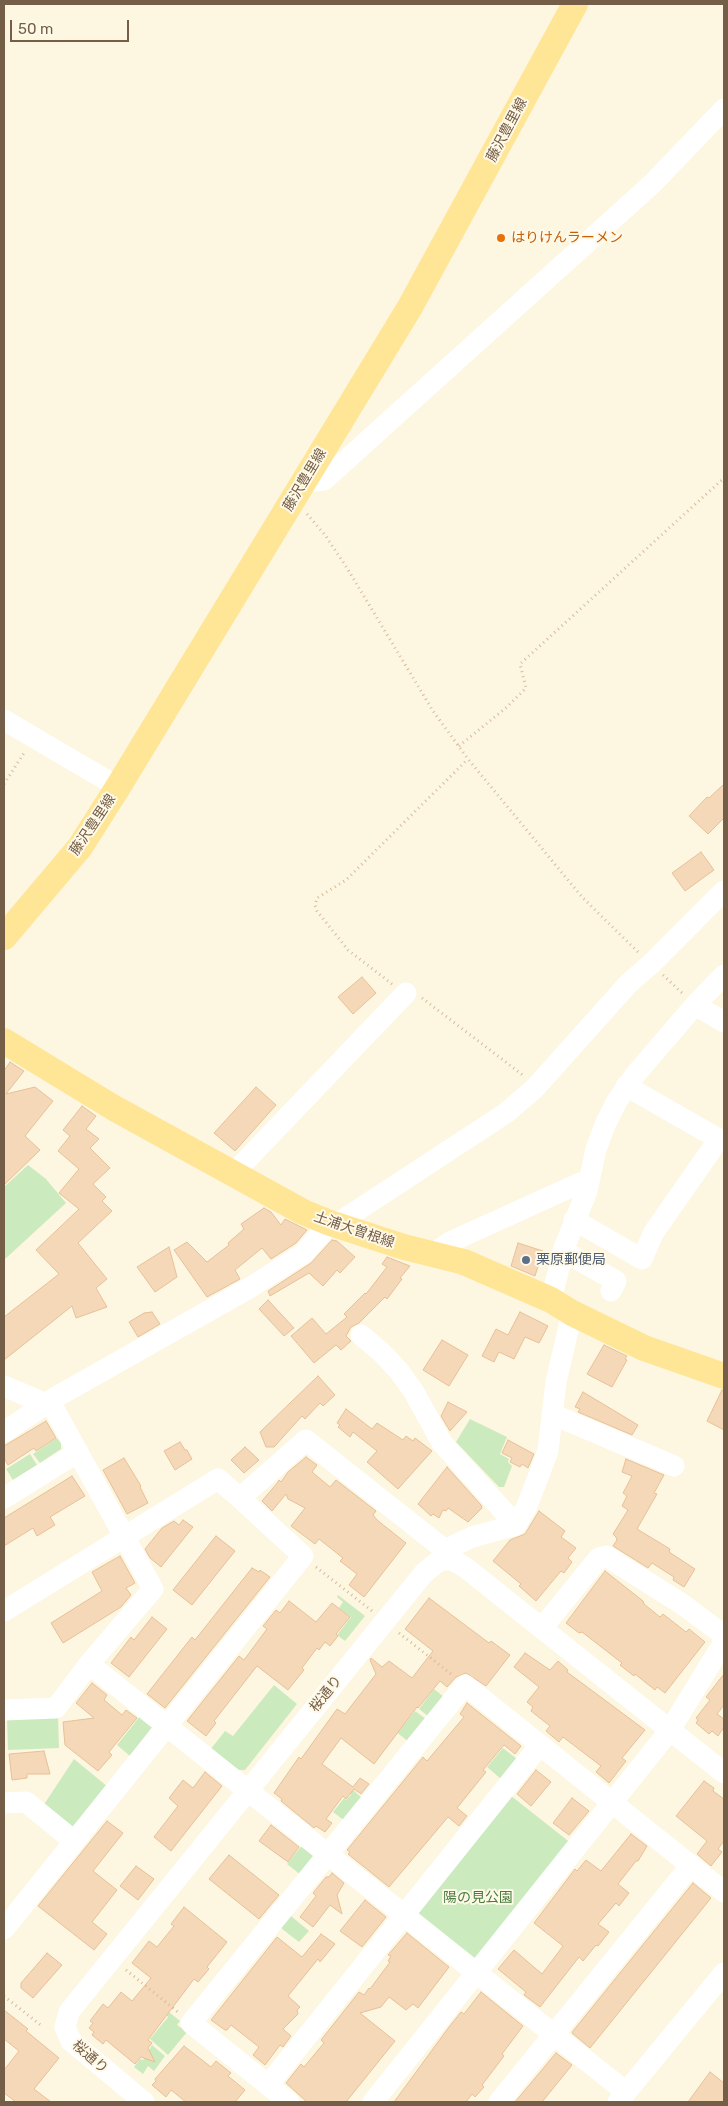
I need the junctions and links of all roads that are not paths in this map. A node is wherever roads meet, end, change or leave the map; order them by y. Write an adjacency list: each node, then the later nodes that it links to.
1 (575, 4): 3 (main road, 藤沢豊里線)
2 (724, 109): 3 (street)
3 (304, 482): 5 (main road, 藤沢豊里線)
4 (4, 720): 5 (street)
5 (118, 786): 7 (main road, 藤沢豊里線)
6 (724, 891): 18 (street)
7 (4, 937)
8 (724, 975): 10 (street)
9 (406, 993): 15 (street)
10 (695, 1005): 11 (street); 13 (street)
11 (724, 1022)
12 (4, 1041): 15 (main road, 土浦大曽根線)
13 (626, 1086): 14 (street); 16 (street)
14 (722, 1141): 17 (street)
15 (233, 1174): 18 (main road, 土浦大曽根線)
16 (588, 1183): 17 (street); 20 (street)
17 (574, 1220): 19 (street)
18 (333, 1224): 20 (main road, 土浦大曽根線); 26 (street)
19 (563, 1252): 21 (street); 22 (street)
20 (433, 1254): 22 (main road, 土浦大曽根線)
21 (610, 1291)
22 (561, 1307): 24 (main road, 土浦大曽根線); 27 (street)
23 (362, 1335): 33 (street)
24 (724, 1376)
25 (4, 1386): 26 (street)
26 (46, 1404): 28 (street); 29 (street)
27 (552, 1414): 30 (street); 33 (street)
28 (4, 1432)
29 (78, 1452): 31 (street); 34 (street)
30 (674, 1466)
31 (4, 1498)
32 (240, 1498): 34 (street); 35 (street); 42 (street)
33 (516, 1525): 35 (street, 桜通り)
34 (125, 1536): 36 (street); 40 (street)
35 (446, 1554): 37 (street); 46 (street, 桜通り)
36 (4, 1611)
37 (542, 1628): 38 (street); 43 (street)
38 (724, 1635)
39 (724, 1642): 43 (street)
40 (89, 1664): 41 (street); 42 (street)
41 (4, 1710)
42 (167, 1725): 46 (street); 49 (street)
43 (670, 1730): 45 (street); 47 (street)
44 (540, 1745): 47 (street); 50 (street); 53 (street)
45 (724, 1773)
46 (248, 1790): 50 (street); 60 (street, 桜通り)
47 (612, 1802): 51 (street); 55 (street)
48 (4, 1803): 49 (street)
49 (74, 1841): 54 (street)
50 (329, 1855): 53 (street); 58 (street)
51 (691, 1865): 52 (street); 57 (street)
52 (724, 1892)
53 (404, 1915): 55 (street); 58 (street)
54 (4, 1929)
55 (476, 1973): 57 (street); 62 (street)
56 (724, 1974): 59 (street)
57 (554, 2035): 59 (street); 63 (street)
58 (268, 2086): 61 (street)
59 (622, 2097)
60 (144, 2102)
61 (289, 2102)
62 (374, 2102)
63 (499, 2102)

